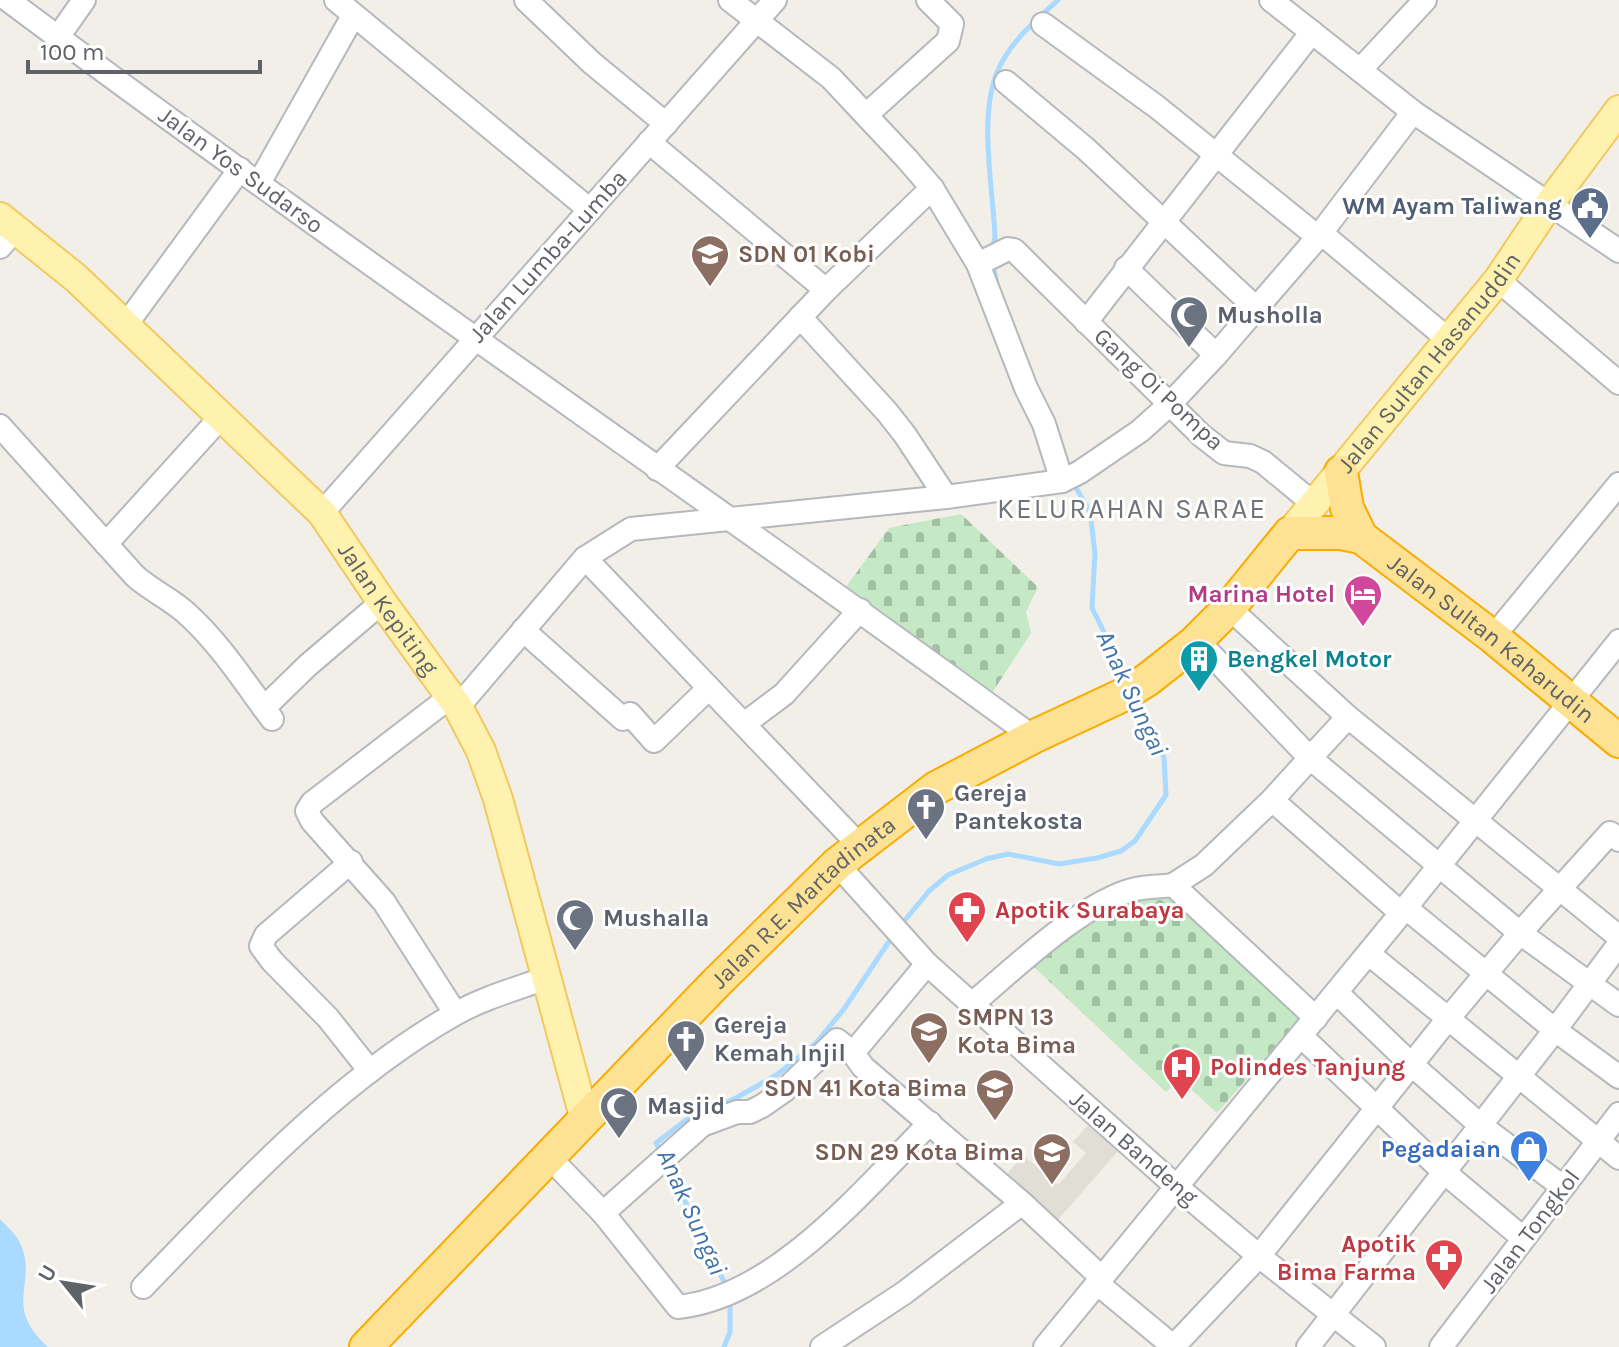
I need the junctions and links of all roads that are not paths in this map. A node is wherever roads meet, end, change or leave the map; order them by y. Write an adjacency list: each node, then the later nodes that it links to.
1 (8, 0): 13 (street, Jalan Yos Sudarso)
2 (84, 0): 13 (street)
3 (526, 0): 19 (street)
4 (730, 0): 10 (street)
5 (775, 0): 10 (street, Jalan Lumba-Lumba)
6 (928, 0): 18 (street)
7 (1425, 0): 14 (street)
8 (341, 4): 23 (street); 26 (street)
9 (1287, 4): 12 (street)
10 (757, 21): 18 (street); 19 (street, Jalan Lumba-Lumba)
11 (1043, 24): 21 (street)
12 (1312, 32): 14 (street); 21 (street)
13 (58, 37): 22 (street, Jalan Yos Sudarso)
14 (1360, 70): 17 (street)
15 (1006, 82): 27 (street)
16 (1619, 110): 25 (main road, Jalan Sultan Hasanuddin)
17 (1413, 112): 25 (street); 29 (street)
18 (866, 115): 24 (street)
19 (666, 124): 20 (street, Jalan Lumba-Lumba)
20 (649, 142): 26 (street, Jalan Lumba-Lumba); 34 (street)
21 (1215, 155): 27 (street); 29 (street)
22 (240, 169): 23 (street, Jalan Yos Sudarso); 38 (street)
23 (259, 183): 39 (street, Jalan Yos Sudarso)
24 (932, 188): 31 (street); 34 (street)
25 (1549, 204): 30 (street); 33 (main road, Jalan Sultan Hasanuddin)
26 (590, 210): 39 (street, Jalan Lumba-Lumba)
27 (1164, 220): 32 (street); 35 (street)
28 (5, 231): 38 (main road, Jalan Kepiting)
29 (1319, 235): 35 (street); 40 (street)
30 (1619, 251)
31 (994, 258): 37 (street, Gang Oi Pompa); 48 (street)
32 (1126, 268): 37 (street); 41 (street)
33 (1498, 280): 40 (main road, Jalan Sultan Hasanuddin); 42 (street)
34 (826, 290): 36 (street)
35 (1257, 309): 41 (street)
36 (800, 317): 46 (street); 50 (street)
37 (1086, 322): 43 (street, Gang Oi Pompa)
38 (125, 326): 44 (main road, Jalan Kepiting)
39 (474, 339): 46 (street, Jalan Yos Sudarso); 52 (street, Jalan Lumba-Lumba)
40 (1449, 340): 47 (main road, Jalan Sultan Hasanuddin)
41 (1216, 355): 43 (street)
42 (1619, 383)
43 (1170, 404): 48 (street); 51 (street, Gang Oi Pompa)
44 (221, 417): 52 (main road, Jalan Kepiting); 56 (street)
45 (0, 426): 56 (street)
46 (657, 469): 53 (street, Jalan Yos Sudarso)
47 (1341, 472): 51 (main road, Jalan Sultan Hasanuddin); 55 (highway)
48 (1069, 478): 50 (street)
49 (1619, 484): 62 (street)
50 (946, 497): 53 (street)
51 (1314, 504): 54 (main road, Jalan Sultan Hasanuddin)
52 (322, 513): 58 (main road, Jalan Kepiting)
53 (731, 521): 57 (street); 60 (street, Jalan Yos Sudarso)
54 (1290, 533): 55 (highway); 59 (highway, Jalan Sultan Hasanuddin)
55 (1361, 537): 62 (highway, Jalan Sultan Kaharudin)
56 (106, 544): 58 (street)
57 (585, 558): 61 (street); 65 (street, Jalan Bandeng)
58 (382, 602): 67 (main road, Jalan Kepiting)
59 (1229, 608): 63 (highway, Jalan Sultan Hasanuddin); 68 (street)
60 (860, 610): 69 (street); 70 (street, Jalan Yos Sudarso)
61 (523, 630): 65 (street); 67 (street)
62 (1493, 637): 66 (highway, Jalan Sultan Kaharudin)
63 (1197, 640): 70 (highway, Jalan R.E. Martadinata); 72 (street)
64 (1619, 641): 66 (street)
65 (709, 688): 69 (street, Jalan Bandeng)
66 (1571, 700): 71 (highway, Jalan Sultan Kaharudin); 74 (street)
67 (454, 702): 77 (street); 88 (main road, Jalan Kepiting)
68 (1348, 717): 72 (street); 74 (street)
69 (744, 724): 76 (street, Jalan Bandeng)
70 (1033, 737): 76 (highway, Jalan R.E. Martadinata)
71 (1619, 741)
72 (1310, 758): 73 (street); 78 (street)
73 (1272, 800): 79 (street); 81 (street)
74 (1477, 821): 78 (street); 80 (street)
75 (1619, 840): 80 (street)
76 (848, 855): 86 (street, Jalan Bandeng); 105 (highway, Jalan R.E. Martadinata)
77 (351, 862): 93 (street); 100 (street)
78 (1439, 867): 81 (street); 82 (street)
79 (1173, 885): 91 (street); 94 (street)
80 (1558, 889): 82 (street); 83 (street)
81 (1404, 911): 85 (street); 87 (street)
82 (1520, 933): 87 (street); 89 (street)
83 (1619, 937)
84 (1619, 944): 89 (street)
85 (1369, 954): 90 (street); 95 (street)
86 (927, 964): 91 (street, Jalan Bandeng); 98 (street)
87 (1487, 975): 95 (street); 96 (street)
88 (546, 978): 93 (street); 105 (main road, Jalan Kepiting)
89 (1590, 983): 92 (street); 96 (street)
90 (1337, 993): 94 (street); 99 (street)
91 (972, 1004): 112 (street, Jalan Bandeng)
92 (1619, 1005)
93 (455, 1013): 100 (street)
94 (1316, 1018): 97 (street)
95 (1447, 1020): 99 (street); 101 (street)
96 (1555, 1030): 101 (street); 102 (street)
97 (1301, 1036): 103 (street); 112 (street)
98 (853, 1053): 106 (street); 115 (street)
99 (1412, 1065): 103 (street); 107 (street)
100 (370, 1071): 119 (street)
101 (1520, 1076): 107 (street); 108 (street)
102 (1619, 1077)
103 (1377, 1111): 111 (street); 117 (street)
104 (1619, 1114): 108 (street, Jalan Tongkol)
105 (585, 1120): 109 (highway, Jalan R.E. Martadinata)
106 (930, 1123): 114 (street); 115 (street)
107 (1480, 1125): 111 (street); 113 (street)
108 (1598, 1142): 110 (street); 113 (street, Jalan Tongkol)
109 (550, 1158): 115 (street); 121 (highway, Jalan R.E. Martadinata)
110 (1619, 1158)
111 (1444, 1172): 116 (street); 120 (street)
112 (1177, 1187): 117 (street, Jalan Bandeng); 118 (street)
113 (1563, 1187): 116 (street, Jalan Tongkol)
114 (1022, 1203): 118 (street); 122 (street)
115 (603, 1213)
116 (1523, 1238): 127 (street, Jalan Tongkol)
117 (1259, 1256): 120 (street, Jalan Bandeng); 124 (street)
118 (1100, 1281): 123 (street); 124 (street)
119 (143, 1287)
120 (1335, 1315): 125 (street); 126 (street, Jalan Bandeng)
121 (366, 1347)
122 (822, 1347)
123 (1045, 1347)
124 (1174, 1347)
125 (1308, 1347)
126 (1374, 1347)
127 (1441, 1347)

